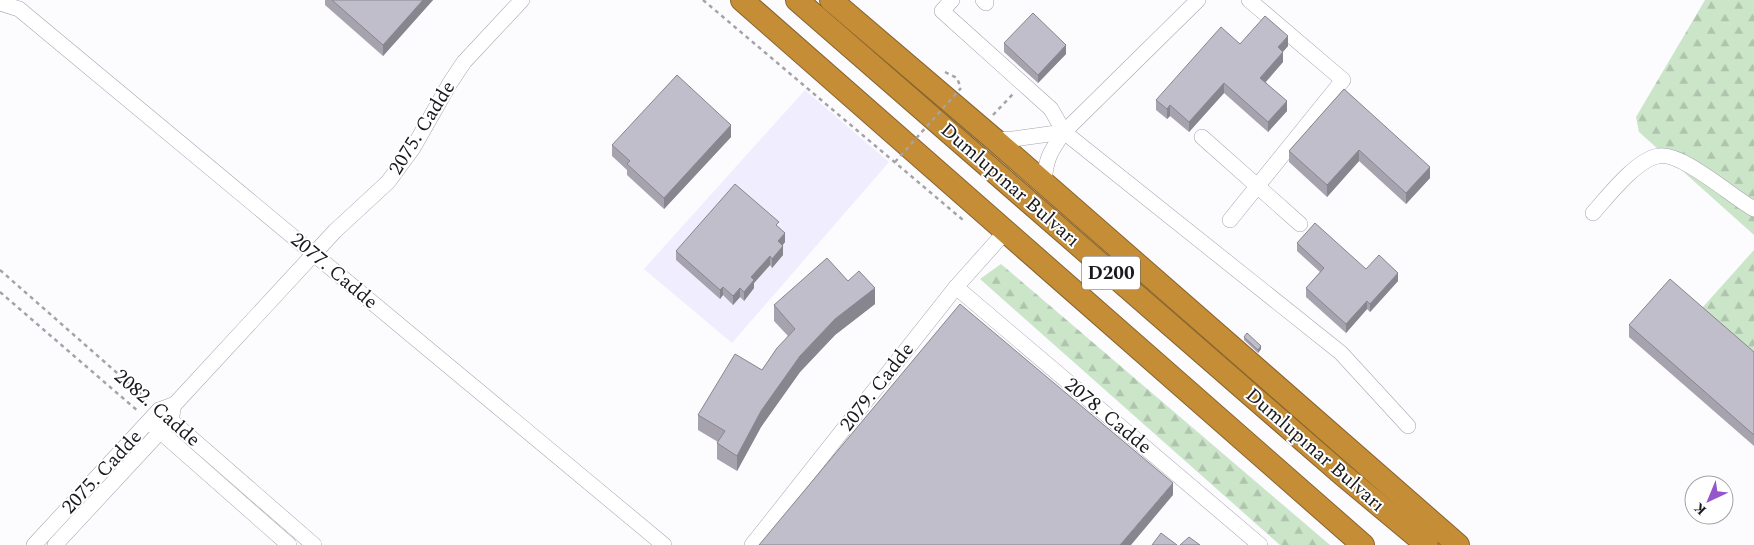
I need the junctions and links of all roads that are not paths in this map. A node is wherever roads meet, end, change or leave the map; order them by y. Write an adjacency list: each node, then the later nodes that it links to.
1 (522, 0): 19 (street, 2075. Cadde)
2 (742, 0): 18 (highway, Dumlupınar Bulvarı / D200)
3 (797, 0): 34 (highway, Dumlupınar Bulvarı / D200)
4 (830, 0): 11 (highway)
5 (952, 0): 9 (street)
6 (1198, 0): 9 (street)
7 (1249, 0): 13 (street)
8 (0, 3): 19 (street, 2077. Cadde)
9 (1064, 132): 11 (street); 12 (street); 24 (street)
10 (1202, 137): 13 (street)
11 (995, 140): 12 (highway)
12 (1044, 182): 35 (highway)
13 (1257, 187): 16 (street); 17 (street)
14 (1754, 209): 15 (street)
15 (1593, 213)
16 (1230, 220)
17 (1300, 224)
18 (1006, 231): 20 (street, 2079. Cadde); 33 (highway, Dumlupınar Bulvarı / D200)
19 (313, 254): 21 (street, 2075. Cadde); 30 (street, 2077. Cadde)
20 (956, 287): 31 (street, 2079. Cadde); 32 (street, 2078. Cadde)
21 (175, 404): 22 (street, 2075. Cadde); 23 (street, 2075. Cadde)
22 (154, 416): 23 (street, 2082. Cadde); 25 (street, 2082. Cadde); 26 (street, 2075. Cadde)
23 (171, 420): 25 (street, 2075. Cadde); 29 (street, 2082. Cadde)
24 (1408, 426)
25 (161, 432): 27 (street, 2075. Cadde); 28 (street, 2082. Cadde)
26 (34, 545)
27 (55, 545)
28 (289, 545)
29 (314, 545)
30 (664, 545)
31 (752, 545)
32 (1260, 545)
33 (1363, 545)
34 (1427, 545)
35 (1458, 545)

